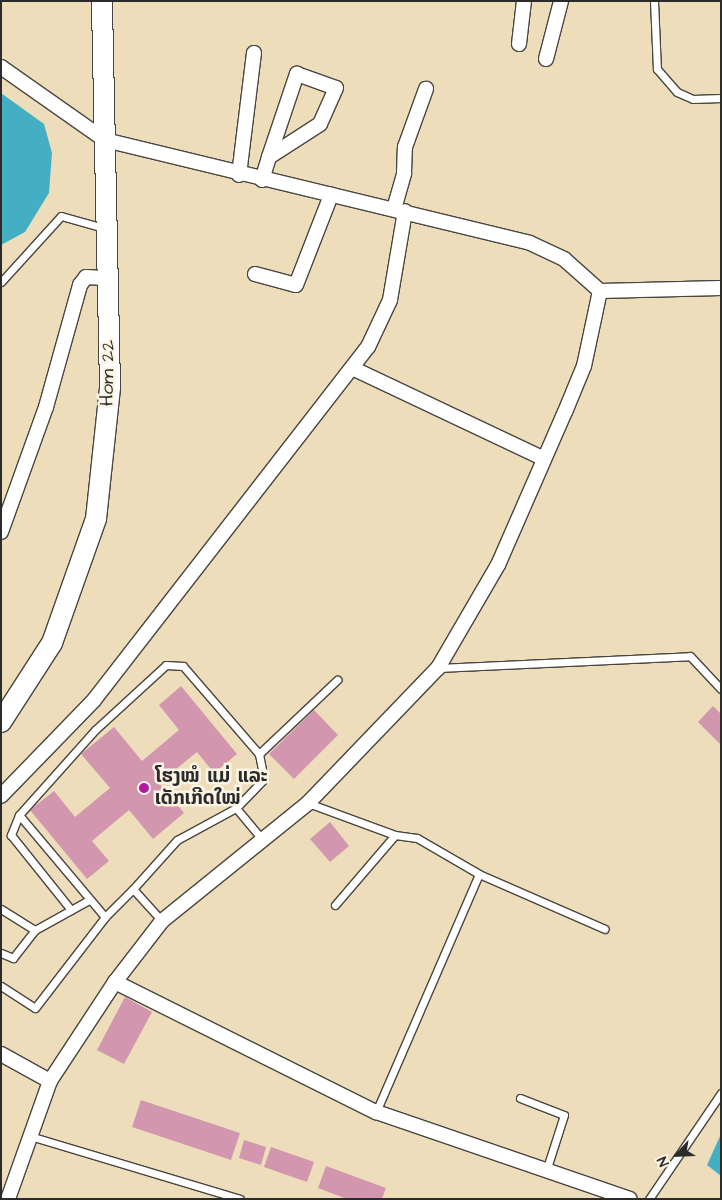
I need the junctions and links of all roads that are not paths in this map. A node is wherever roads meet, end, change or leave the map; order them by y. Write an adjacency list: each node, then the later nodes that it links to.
1 (102, 1): 11 (street, Hom 22)
2 (524, 1): 5 (street)
3 (561, 1): 7 (street)
4 (654, 1): 10 (lane)
5 (518, 44)
6 (254, 53): 13 (street)
7 (546, 59)
8 (1, 67): 11 (street)
9 (426, 89): 16 (street)
10 (721, 98)
11 (105, 140): 13 (street); 17 (street, Hom 22)
12 (269, 157): 12 (street); 14 (street)
13 (239, 175): 14 (street)
14 (262, 180): 15 (street)
15 (331, 195): 16 (street); 18 (street)
16 (400, 210): 22 (street); 23 (street)
17 (107, 229): 19 (street, Hom 22); 20 (lane)
18 (255, 274)
19 (108, 278): 25 (street); 29 (street, Hom 22)
20 (1, 282)
21 (721, 288): 22 (street)
22 (600, 291): 24 (street)
23 (352, 368): 24 (street); 31 (street)
24 (542, 458): 26 (street)
25 (1, 532)
26 (438, 668): 28 (lane); 32 (street)
27 (337, 680): 30 (lane)
28 (721, 689)
29 (1, 722)
30 (259, 754): 33 (lane); 34 (lane)
31 (1, 796)
32 (308, 803): 35 (lane); 36 (street)
33 (236, 808): 36 (lane); 38 (lane)
34 (19, 815): 39 (lane); 42 (lane)
35 (395, 835): 37 (lane); 40 (lane)
36 (261, 838): 44 (street)
37 (479, 874): 45 (lane); 54 (lane)
38 (133, 889): 43 (lane); 44 (lane)
39 (89, 900): 42 (lane); 43 (lane)
40 (335, 905)
41 (1, 910): 46 (lane)
42 (71, 910): 46 (lane)
43 (104, 917): 49 (lane)
44 (162, 921): 48 (street)
45 (605, 929)
46 (35, 930): 47 (lane)
47 (1, 954)
48 (115, 982): 51 (street); 54 (street)
49 (1, 986)
50 (1, 1054): 51 (street)
51 (50, 1081): 55 (street)
52 (721, 1093): 61 (lane)
53 (520, 1098): 56 (lane)
54 (376, 1112): 56 (street)
55 (27, 1135): 58 (street); 59 (lane)
56 (545, 1171): 60 (street)
57 (1, 1196): 58 (street)
58 (7, 1199)
59 (240, 1199)
60 (630, 1199)
61 (649, 1199)

